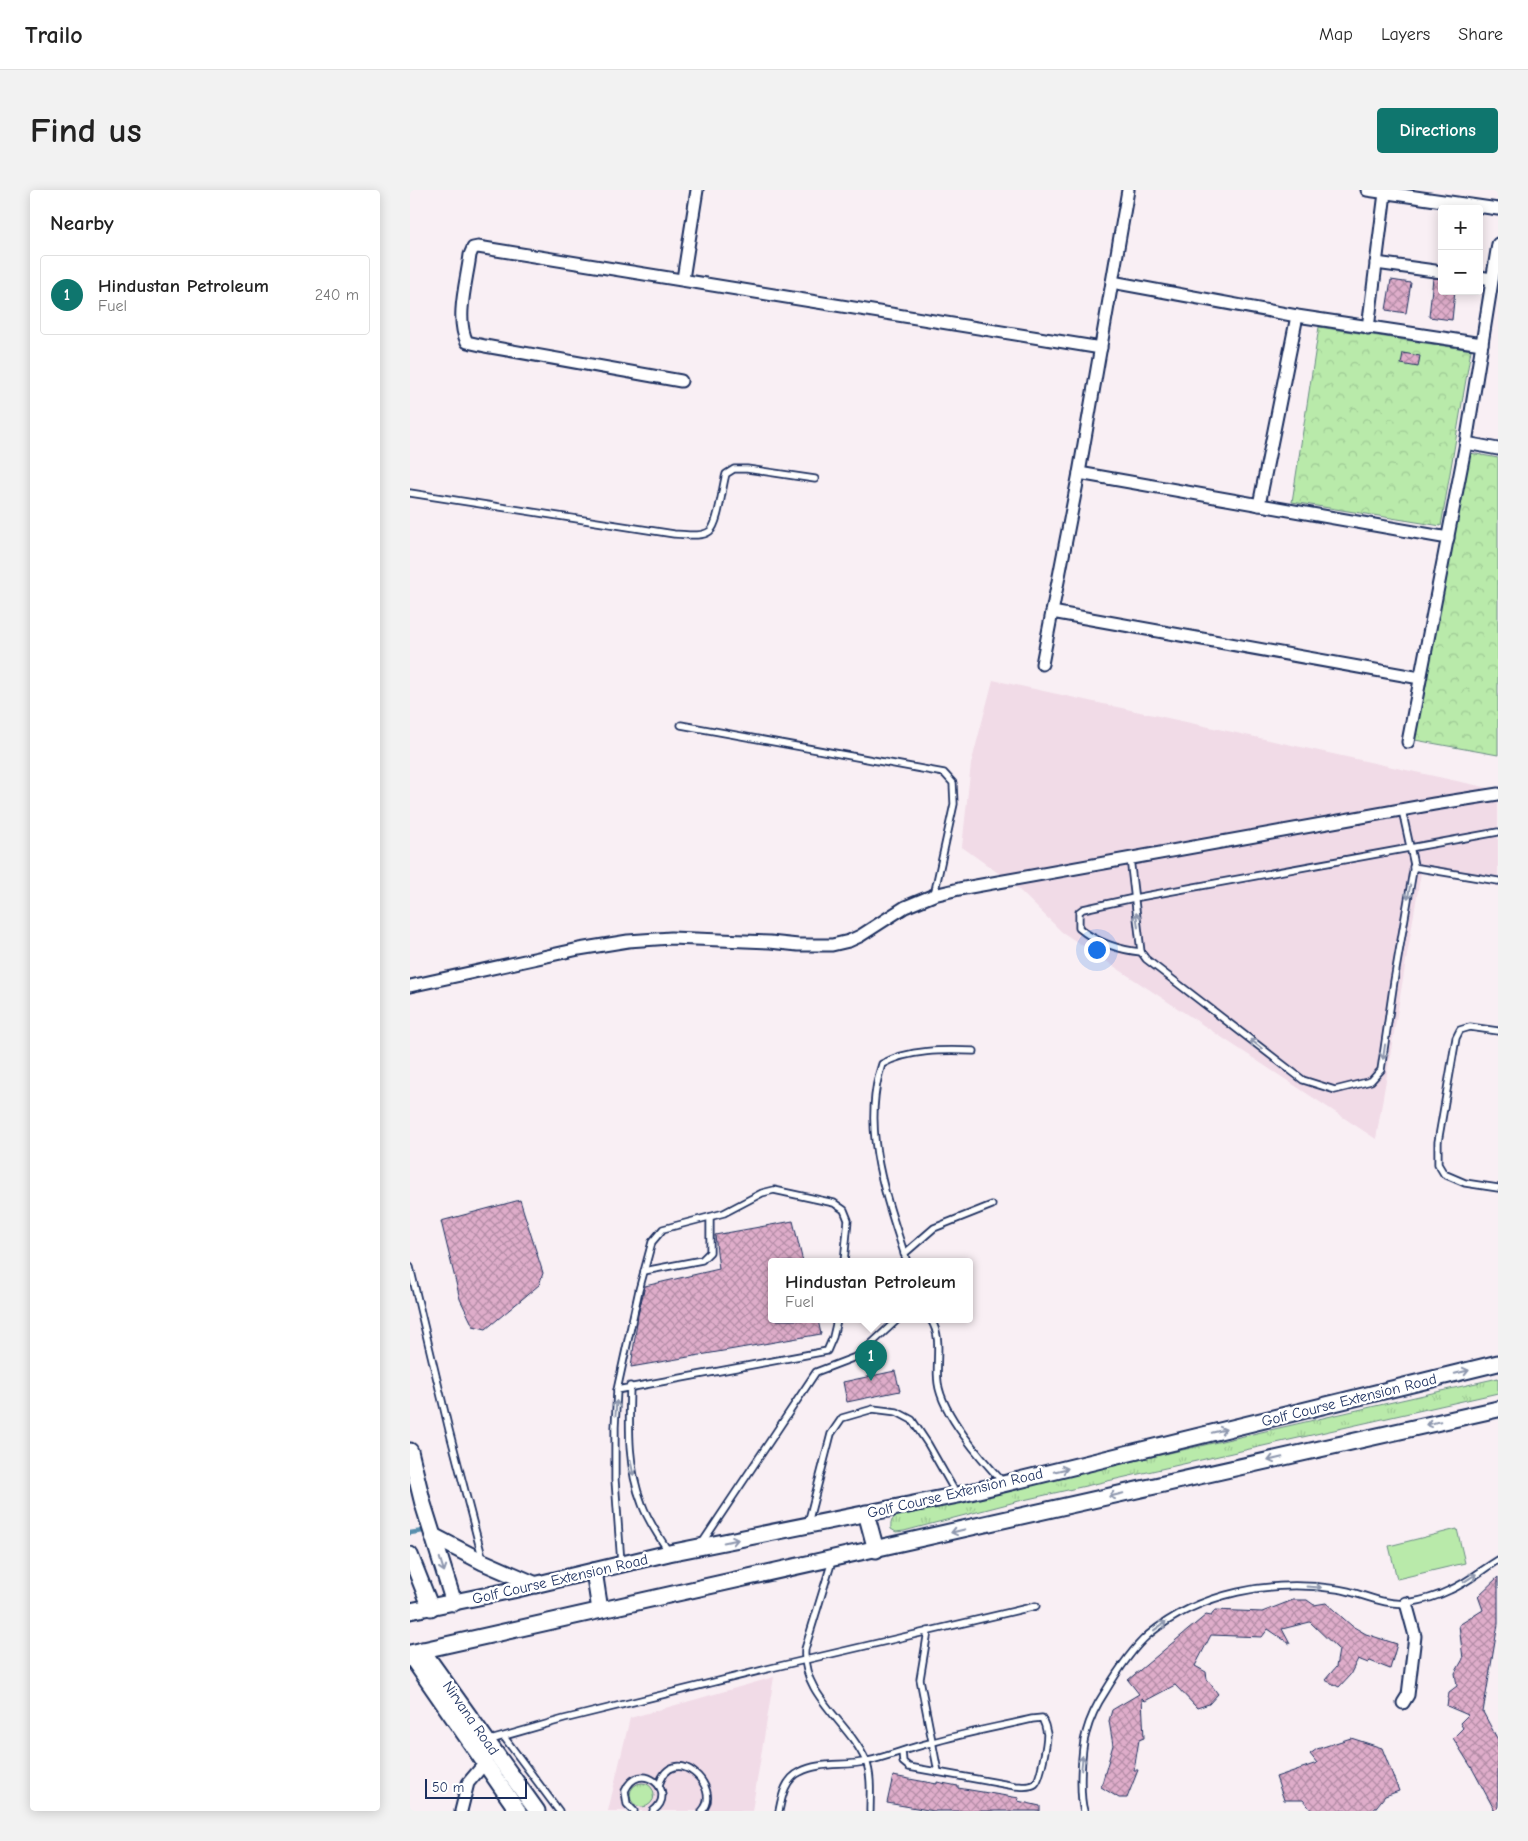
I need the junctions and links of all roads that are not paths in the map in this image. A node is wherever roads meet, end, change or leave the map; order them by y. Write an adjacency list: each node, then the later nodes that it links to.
1 (697, 190): 11 (street)
2 (1128, 190): 12 (street)
3 (1367, 190): 4 (street)
4 (1385, 193): 5 (street); 7 (street)
5 (1498, 209)
6 (1498, 244): 10 (street)
7 (1376, 263): 8 (street); 14 (street)
8 (1438, 271)
9 (1483, 278): 10 (street)
10 (1492, 279): 15 (street)
11 (683, 280): 16 (street); 17 (street)
12 (1112, 282): 13 (street); 16 (street)
13 (1297, 316): 14 (street); 23 (street)
14 (1368, 328): 15 (street)
15 (1482, 344): 18 (street)
16 (1101, 348): 20 (street)
17 (681, 381)
18 (1466, 443): 19 (street); 24 (street)
19 (1498, 449)
20 (1078, 473): 23 (street); 25 (street)
21 (814, 479): 22 (lane)
22 (410, 493)
23 (1259, 505): 24 (street)
24 (1448, 538): 27 (street)
25 (1052, 612): 26 (street); 27 (street)
26 (1042, 664)
27 (1420, 678): 29 (street)
28 (681, 725): 37 (lane)
29 (1408, 742)
30 (1498, 794): 31 (street)
31 (1402, 810): 33 (lane); 34 (street)
32 (1498, 832): 33 (lane)
33 (1410, 848): 35 (lane); 38 (lane)
34 (1130, 858): 37 (street); 38 (lane)
35 (1413, 867): 36 (lane); 39 (lane, one-way to 39)
36 (1498, 881)
37 (934, 896): 40 (street)
38 (1134, 898): 39 (lane, one-way to 38); 39 (lane)
39 (1141, 952)
40 (410, 986)
41 (1498, 1031): 43 (lane)
42 (974, 1051): 46 (lane)
43 (1498, 1188)
44 (992, 1205): 46 (lane)
45 (710, 1217): 47 (lane); 50 (lane); 50 (lane)
46 (904, 1254): 48 (lane)
47 (844, 1258)
48 (906, 1258)
49 (410, 1267): 70 (lane)
50 (644, 1272): 56 (lane)
51 (836, 1323): 55 (lane)
52 (894, 1323): 64 (lane)
53 (933, 1323): 59 (lane)
54 (1498, 1363): 59 (main road, Golf Course Extension Road, one-way to 54)
55 (630, 1386): 56 (lane); 66 (lane, one-way to 66)
56 (617, 1390): 71 (lane, one-way to 56)
57 (1498, 1409): 65 (main road, one-way to 65)
58 (410, 1451): 63 (main road)
59 (1005, 1484): 60 (main road, Golf Course Extension Road)
60 (958, 1495): 61 (main road, Golf Course Extension Road); 62 (lane)
61 (866, 1513): 62 (main road, Golf Course Extension Road); 65 (main road)
62 (808, 1525): 64 (main road, Golf Course Extension Road, one-way to 62)
63 (433, 1536): 70 (main road); 74 (main road, one-way to 74)
64 (699, 1547): 66 (main road, Golf Course Extension Road)
65 (876, 1550): 68 (main road)
66 (669, 1553): 71 (main road, Golf Course Extension Road)
67 (410, 1555): 77 (main road)
68 (833, 1559): 78 (main road); 82 (lane)
69 (1498, 1560): 75 (lane, one-way to 69)
70 (483, 1562): 73 (main road)
71 (621, 1566): 72 (main road, Golf Course Extension Road)
72 (594, 1571): 73 (main road, Golf Course Extension Road); 78 (main road)
73 (536, 1585): 74 (main road, Golf Course Extension Road)
74 (454, 1603): 77 (main road, Golf Course Extension Road)
75 (1406, 1603): 83 (street); 101 (lane, one-way to 75)
76 (1036, 1606): 80 (lane)
77 (431, 1608): 79 (main road, Golf Course Extension Road)
78 (600, 1610): 81 (main road)
79 (410, 1611)
80 (928, 1631): 82 (lane); 86 (lane)
81 (414, 1653): 85 (main road, Nirvana Road); 89 (main road, Nirvana Road)
82 (804, 1660): 84 (lane); 88 (lane)
83 (1403, 1704)
84 (504, 1737): 85 (lane); 95 (lane)
85 (487, 1741): 94 (main road, Nirvana Road)
86 (932, 1742): 87 (lane); 90 (lane); 90 (lane)
87 (902, 1751): 88 (lane); 90 (lane)
88 (867, 1762): 99 (lane); 100 (lane)
89 (484, 1764): 92 (street); 93 (main road, Nirvana Road)
90 (938, 1772)
91 (659, 1785): 96 (lane); 97 (lane); 98 (lane)
92 (461, 1811)
93 (518, 1811)
94 (537, 1811)
95 (559, 1811)
96 (634, 1811)
97 (653, 1811)
98 (702, 1811)
99 (779, 1811)
100 (870, 1811)
101 (1084, 1811)

